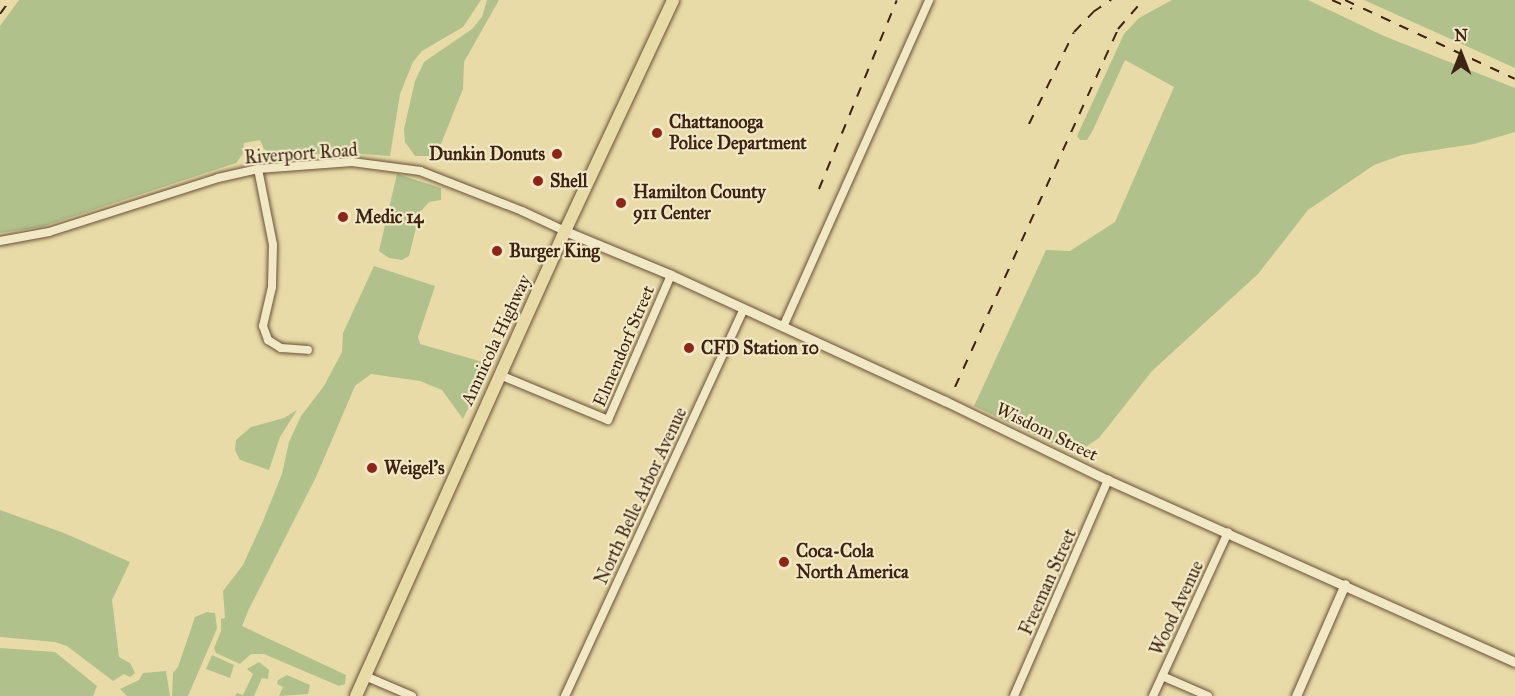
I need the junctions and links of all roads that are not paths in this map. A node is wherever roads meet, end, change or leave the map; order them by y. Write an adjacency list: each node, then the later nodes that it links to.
1 (673, 0): 4 (main road, Amnicola Highway)
2 (929, 0): 8 (street)
3 (258, 169): 4 (street, Riverport Road); 5 (street, Riverport Road); 9 (street)
4 (565, 231): 6 (street, Wisdom Street); 10 (main road, Amnicola Highway)
5 (0, 241)
6 (671, 275): 7 (street, Wisdom Street); 10 (street, Elmendorf Street)
7 (744, 309): 8 (street, Wisdom Street); 19 (street, North Belle Arbor Avenue)
8 (783, 327): 11 (street, Wisdom Street)
9 (308, 350)
10 (500, 375): 15 (main road, Amnicola Highway)
11 (1108, 480): 12 (street, Wisdom Street); 20 (street, Freeman Street)
12 (1228, 532): 13 (street, Wisdom Street); 16 (street, Wood Avenue)
13 (1345, 585): 14 (street, Wisdom Street); 23 (street)
14 (1515, 662)
15 (365, 676): 17 (main road, Amnicola Highway); 18 (street)
16 (1162, 676): 21 (street, Wood Avenue); 22 (street)
17 (356, 696)
18 (412, 696)
19 (565, 696)
20 (1014, 696)
21 (1153, 696)
22 (1208, 696)
23 (1296, 696)

